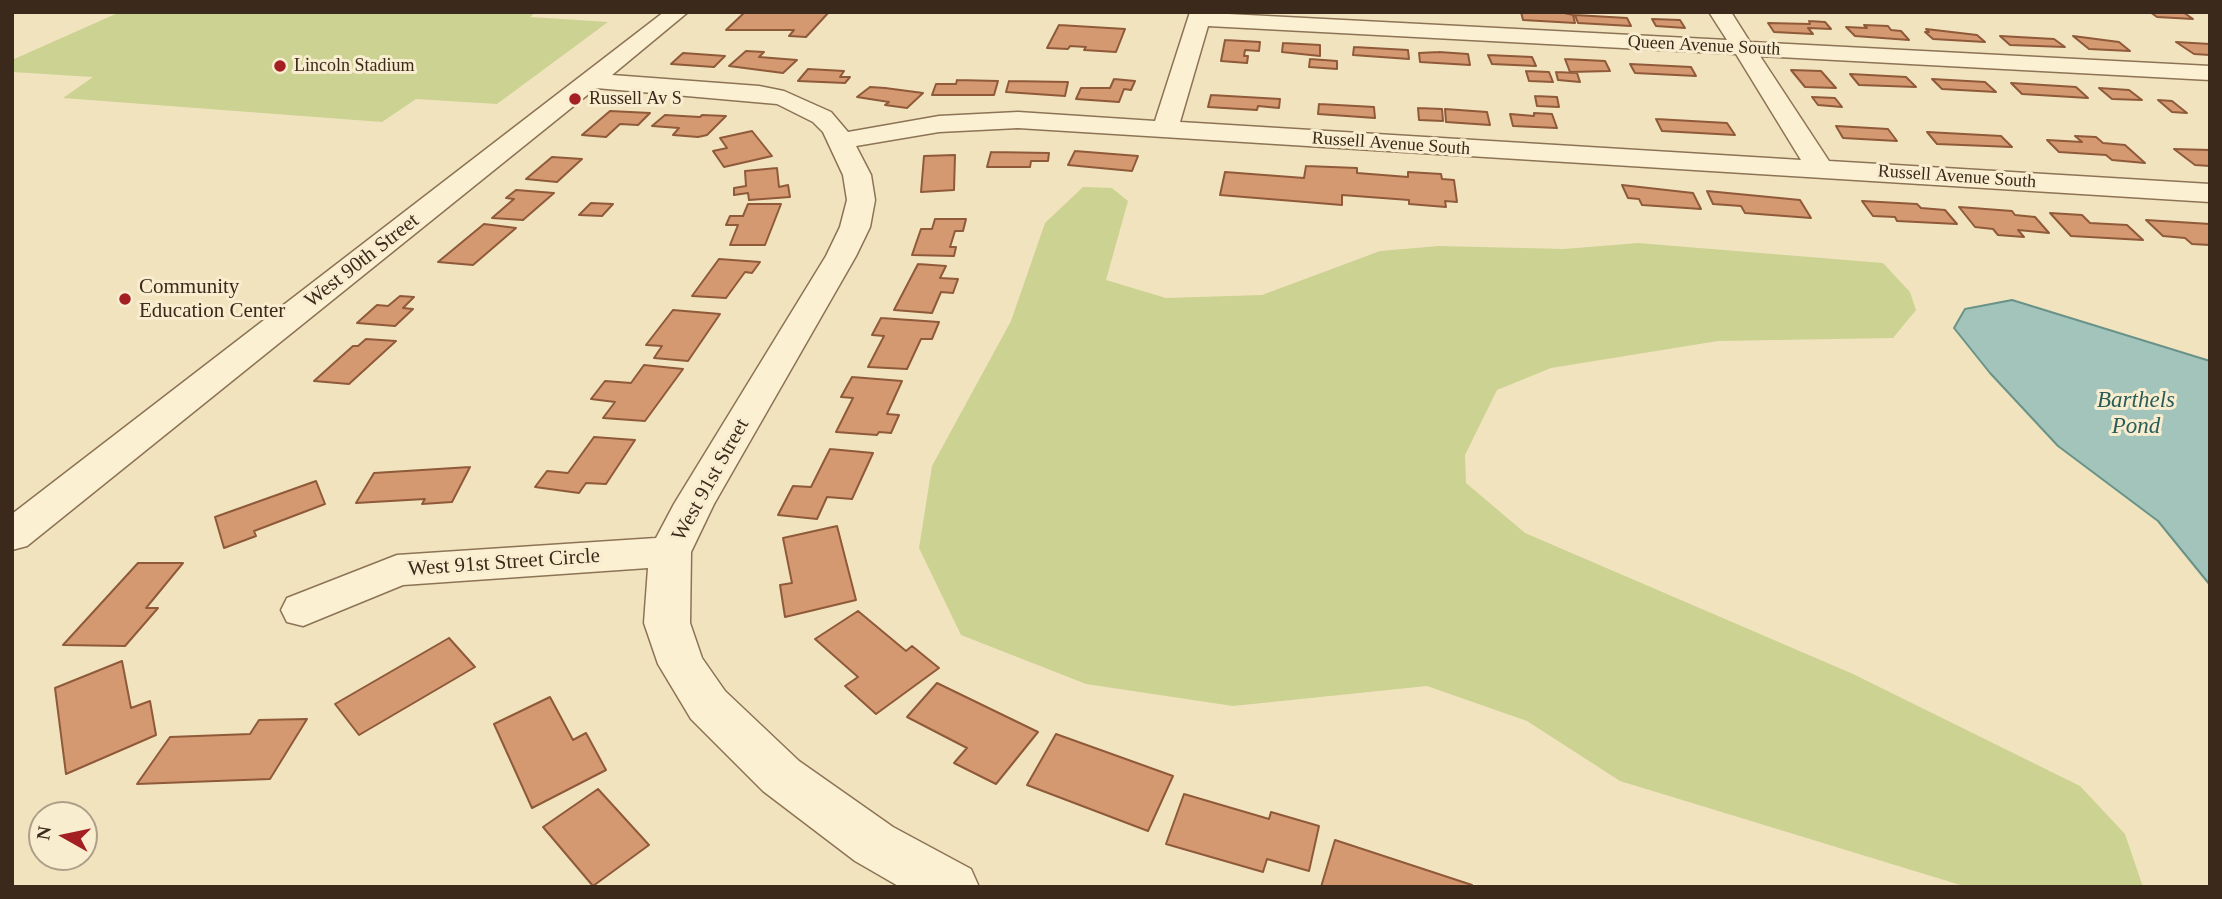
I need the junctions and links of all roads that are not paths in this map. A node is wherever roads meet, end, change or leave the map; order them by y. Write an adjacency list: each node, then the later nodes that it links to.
1 (678, 12): 6 (street, West 90th Street)
2 (1720, 12): 4 (street)
3 (1200, 16): 4 (street, Queen Avenue South); 7 (street)
4 (1743, 48): 5 (street, Queen Avenue South); 9 (street)
5 (2210, 73)
6 (592, 81): 8 (street); 11 (street, West 90th Street)
7 (1165, 129): 8 (street, Russell Avenue South); 9 (street, Russell Avenue South)
8 (839, 141): 12 (street, West 91st Street)
9 (1820, 168): 10 (street, Russell Avenue South)
10 (2210, 193)
11 (12, 536)
12 (670, 552): 13 (street, West 91st Street Circle); 14 (street, West 91st Street)
13 (303, 610)
14 (951, 887)

